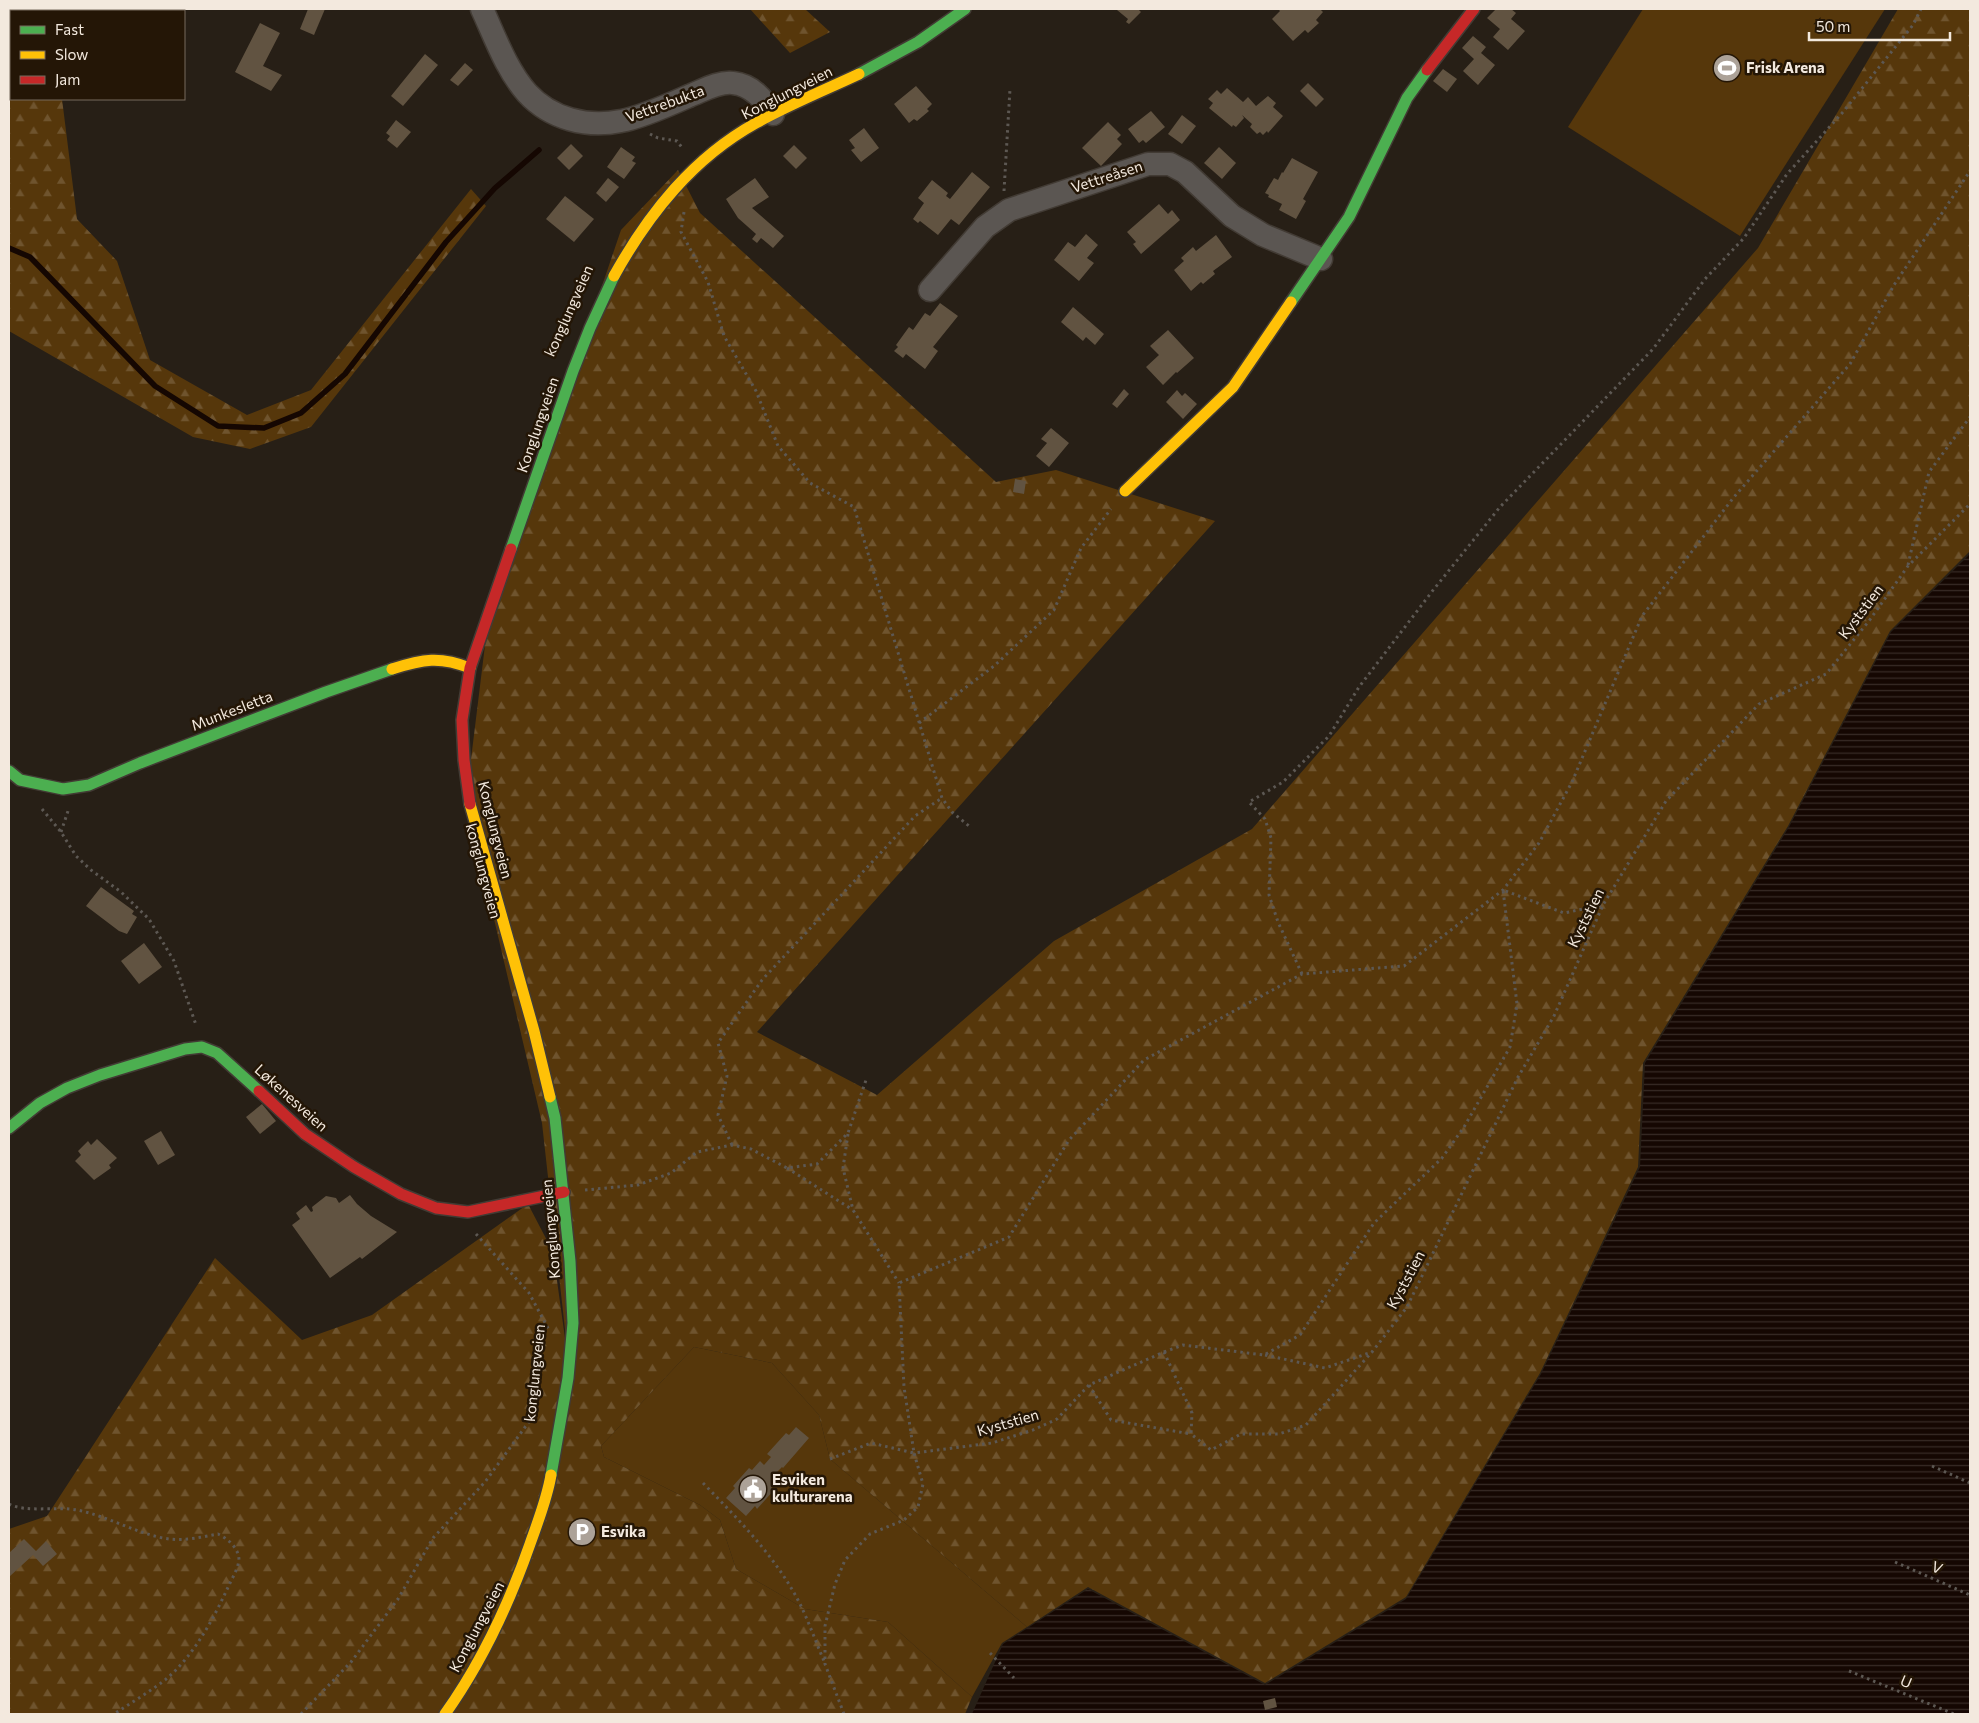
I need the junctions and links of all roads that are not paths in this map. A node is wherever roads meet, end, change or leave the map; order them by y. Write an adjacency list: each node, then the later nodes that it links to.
1 (482, 9): 4 (street, Vettrebukta)
2 (965, 9): 4 (street, Konglungveien)
3 (1474, 9): 5 (street)
4 (773, 114): 8 (street, Konglungveien)
5 (1321, 259): 6 (street, Vettreåsen); 7 (street)
6 (930, 290)
7 (1125, 491)
8 (470, 668): 9 (street, Munkesletta); 11 (street, Konglungveien)
9 (9, 771)
10 (9, 1128): 11 (street, Løkenesveien)
11 (564, 1192): 12 (street, Konglungveien)
12 (445, 1714)

